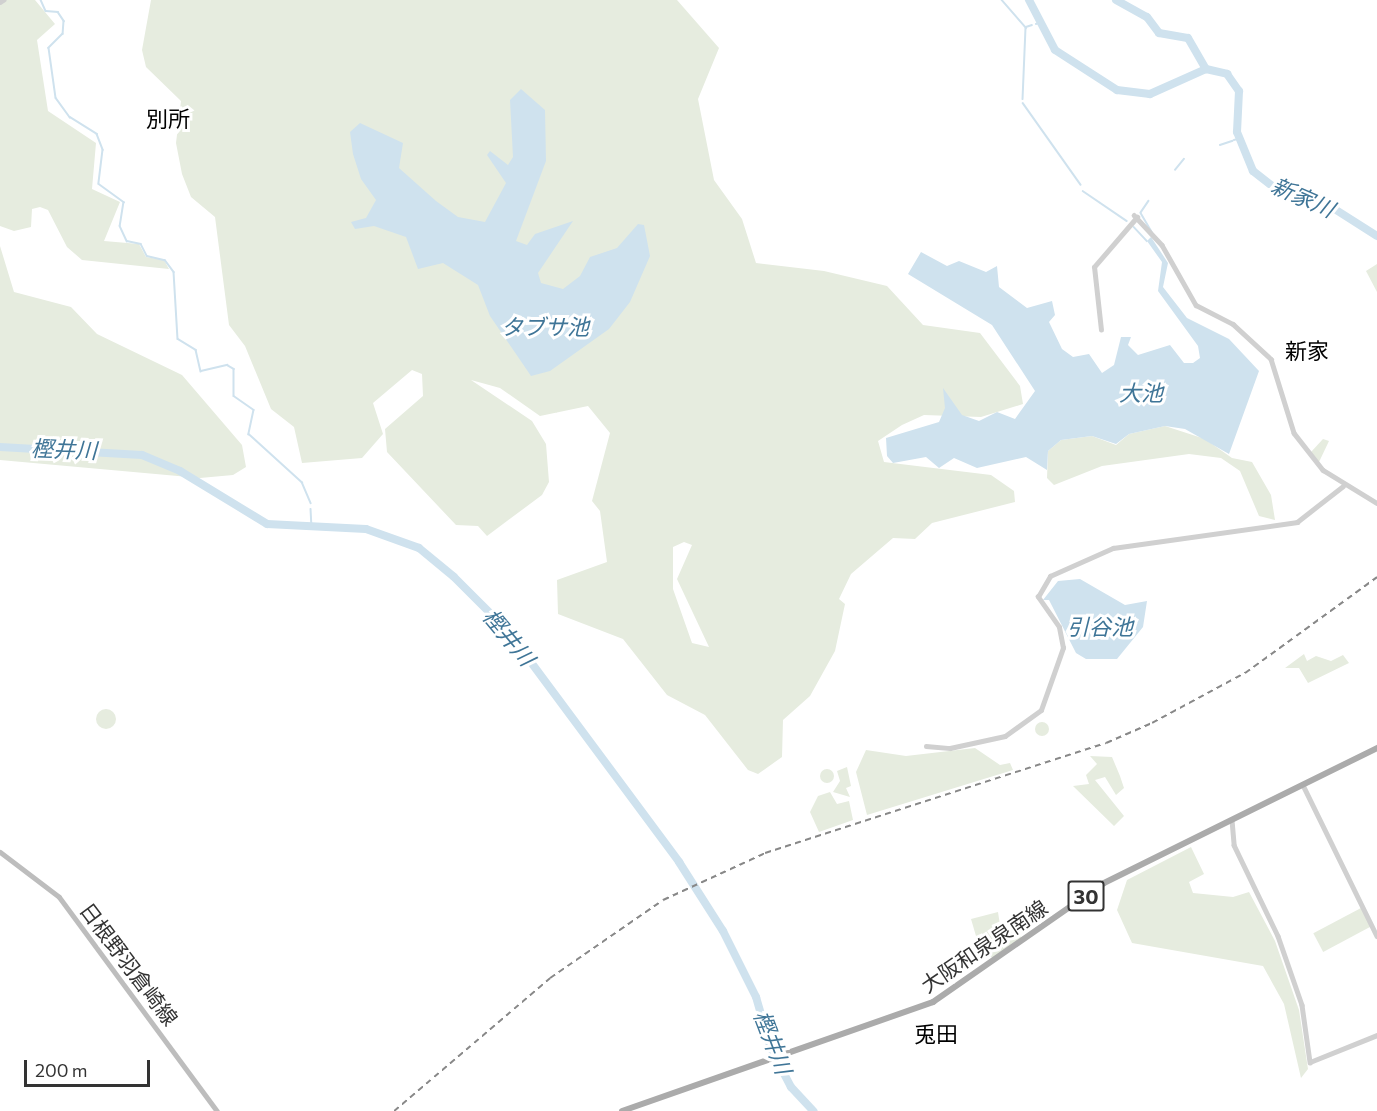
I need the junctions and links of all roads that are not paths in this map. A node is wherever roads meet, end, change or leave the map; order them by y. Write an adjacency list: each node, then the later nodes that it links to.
1 (1101, 330): 2 (street)
2 (1343, 486): 3 (street); 4 (street)
3 (1377, 503)
4 (926, 746)
5 (1377, 748): 6 (main road, 大阪和泉泉南線 / 30)
6 (1303, 785): 7 (main road, 大阪和泉泉南線 / 30); 9 (street)
7 (1232, 820): 10 (street); 12 (main road, 大阪和泉泉南線 / 30)
8 (0, 852): 11 (main road, 日根野羽倉崎線)
9 (1377, 936)
10 (1377, 1035)
11 (217, 1111)
12 (622, 1111)

